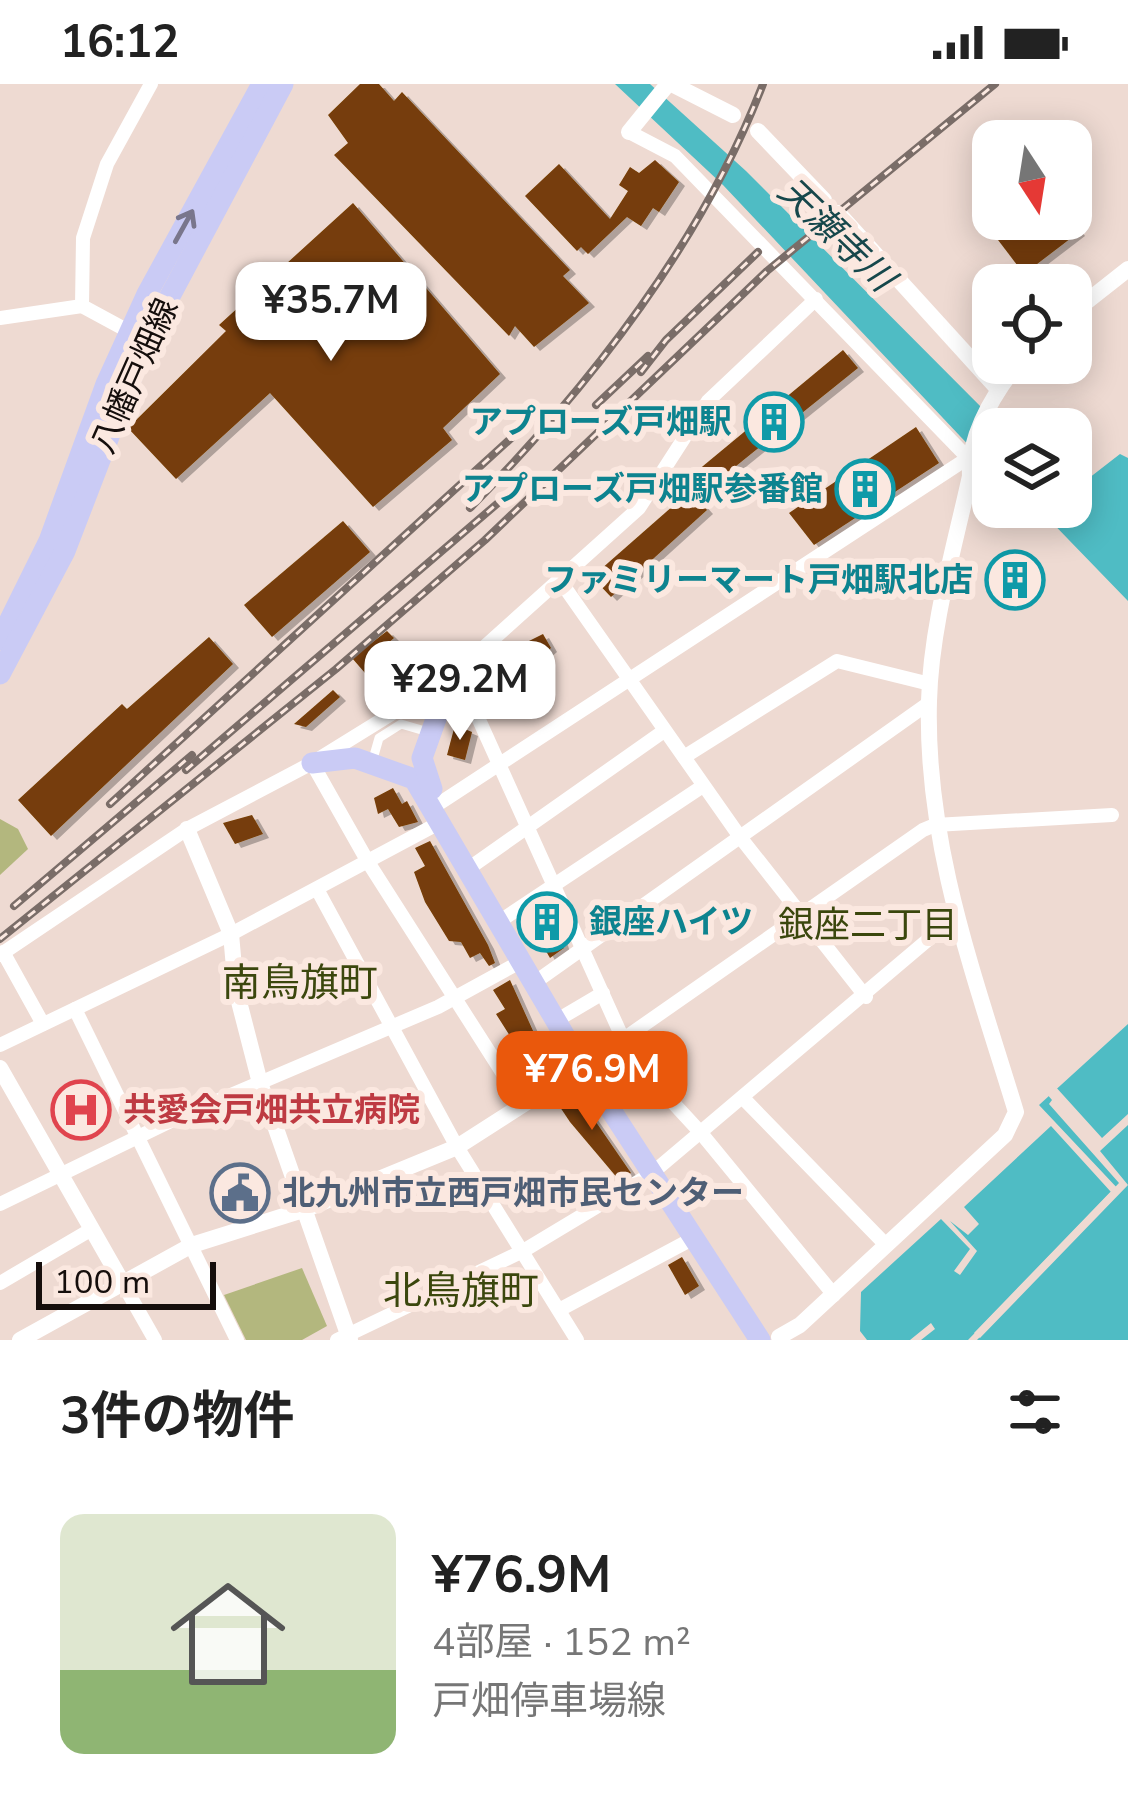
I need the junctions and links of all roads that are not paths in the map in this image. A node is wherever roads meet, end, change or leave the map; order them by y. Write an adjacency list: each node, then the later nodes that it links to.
1 (151, 84): 11 (street)
2 (262, 84): 13 (main road, 八幡戸畑線, one-way to 2)
3 (283, 84): 19 (main road, 八幡戸畑線)
4 (667, 87): 5 (street); 7 (street)
5 (733, 115)
6 (758, 131): 15 (street)
7 (629, 132): 10 (street)
8 (1128, 269): 9 (street)
9 (1092, 297)
10 (816, 299): 16 (street); 17 (street)
11 (82, 306): 12 (street); 13 (street)
12 (0, 318)
13 (130, 332): 18 (main road, 八幡戸畑線)
14 (1002, 384): 15 (street)
15 (998, 389): 16 (street)
16 (968, 458): 21 (street); 22 (street)
17 (561, 582): 20 (street); 21 (street)
18 (0, 639)
19 (0, 674)
20 (454, 674): 27 (main road); 29 (street); 30 (street)
21 (628, 682): 25 (street); 30 (street)
22 (931, 683): 23 (street); 26 (street)
23 (929, 704): 35 (street); 38 (street)
24 (425, 730): 28 (street)
25 (664, 731): 26 (street); 36 (street)
26 (684, 757): 32 (street)
27 (422, 758): 31 (main road); 33 (main road)
28 (373, 759)
29 (312, 763): 31 (main road); 37 (street); 39 (street)
30 (499, 764): 33 (street); 36 (street)
31 (399, 770): 33 (main road)
32 (703, 786): 38 (street); 41 (street)
33 (440, 813): 39 (street); 40 (main road); 49 (main road)
34 (1112, 815): 35 (street)
35 (935, 825): 43 (street); 44 (street)
36 (527, 826): 40 (street); 41 (street)
37 (187, 829): 46 (street); 48 (street)
38 (740, 837): 43 (street); 47 (street)
39 (368, 862): 42 (street); 52 (street)
40 (475, 864): 45 (main road)
41 (554, 885): 45 (street); 47 (street)
42 (316, 890): 46 (street); 57 (street)
43 (804, 916): 53 (street); 58 (street)
44 (956, 916): 53 (street); 74 (street)
45 (506, 917): 50 (main road)
46 (231, 934): 54 (street); 62 (street)
47 (582, 948): 50 (street); 51 (street)
48 (2, 953): 56 (street)
49 (520, 962): 52 (street); 60 (main road)
50 (541, 977): 55 (main road)
51 (603, 993): 55 (street); 58 (street)
52 (458, 997): 57 (street); 64 (street)
53 (866, 997): 63 (street)
54 (75, 1009): 56 (street); 66 (street)
55 (564, 1016): 60 (main road)
56 (43, 1024): 59 (street)
57 (391, 1029): 62 (street); 67 (street)
58 (621, 1041): 60 (street); 65 (street)
59 (0, 1045)
60 (587, 1064): 64 (street); 68 (main road)
61 (0, 1068): 69 (street)
62 (260, 1083): 66 (street); 71 (street)
63 (744, 1099): 65 (street); 74 (street)
64 (523, 1105): 67 (street)
65 (701, 1133): 68 (street); 79 (street)
66 (137, 1136): 69 (street); 75 (street)
67 (457, 1147): 71 (street); 76 (street)
68 (655, 1170): 73 (main road); 76 (street); 82 (main road)
69 (59, 1171): 70 (street); 72 (street)
70 (0, 1204)
71 (306, 1209): 75 (street); 81 (street)
72 (92, 1229): 77 (street); 78 (street)
73 (692, 1239): 80 (street); 82 (main road)
74 (885, 1244): 79 (street)
75 (192, 1245): 77 (street); 85 (street)
76 (523, 1251): 80 (street); 81 (street)
77 (122, 1282): 83 (street); 84 (street)
78 (0, 1283)
79 (834, 1294): 82 (street)
80 (559, 1310): 86 (street)
81 (345, 1338)
82 (769, 1339)
83 (20, 1340)
84 (154, 1340)
85 (237, 1340)
86 (577, 1340)

